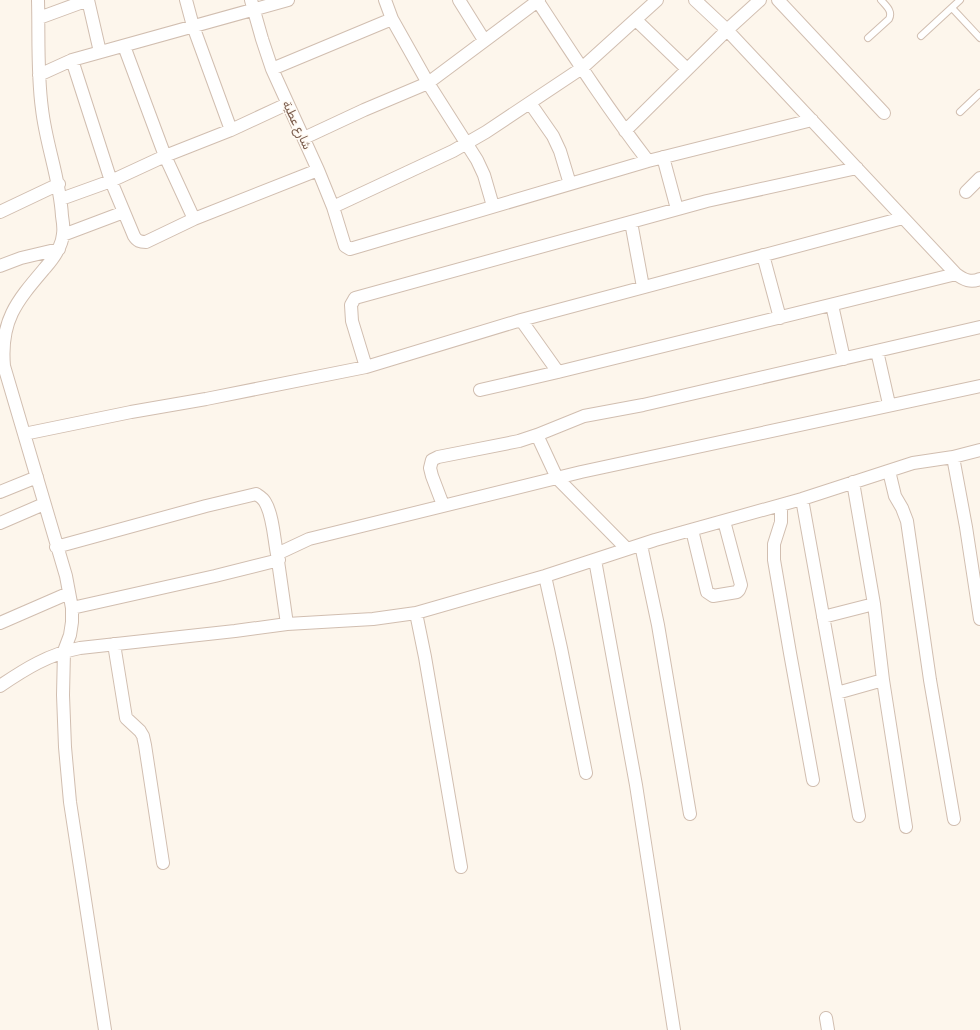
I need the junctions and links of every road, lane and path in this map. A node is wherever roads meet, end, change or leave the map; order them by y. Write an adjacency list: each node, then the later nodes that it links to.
1 (38, 0): 16 (street)
2 (88, 0): 16 (street); 26 (street)
3 (186, 0): 19 (street)
4 (288, 0): 14 (street)
5 (385, 0): 17 (street)
6 (459, 0): 24 (street)
7 (538, 0): 24 (street); 28 (street)
8 (657, 0): 18 (street)
9 (695, 0): 20 (street)
10 (760, 0): 20 (street)
11 (881, 0): 22 (lane)
12 (960, 0): 15 (lane)
13 (781, 1): 37 (street)
14 (252, 5): 19 (street); 29 (street, شارع عطية)
15 (952, 8): 21 (lane); 23 (lane)
16 (38, 18): 31 (street)
17 (392, 19): 29 (street); 32 (street)
18 (636, 20): 28 (street); 30 (street)
19 (193, 26): 25 (street); 39 (street)
20 (727, 30): 30 (street); 38 (street)
21 (921, 36)
22 (868, 38)
23 (980, 38)
24 (484, 40): 32 (street)
25 (124, 46): 26 (street); 43 (street)
26 (100, 52): 27 (street)
27 (72, 60): 31 (street); 49 (street)
28 (582, 68): 34 (street); 40 (street)
29 (272, 69): 35 (street, شارع عطية)
30 (687, 69): 40 (street)
31 (39, 75): 50 (street)
32 (428, 83): 41 (street); 42 (street)
33 (980, 93): 36 (lane)
34 (530, 103): 42 (street); 51 (street)
35 (287, 104): 39 (street); 41 (street, شارع عطية)
36 (960, 112)
37 (884, 113)
38 (812, 120): 44 (street); 46 (street)
39 (231, 130): 43 (street)
40 (625, 131): 45 (street)
41 (304, 138): 47 (street, شارع عطية)
42 (466, 143): 54 (street); 55 (street)
43 (165, 156): 49 (street); 60 (street)
44 (662, 157): 45 (street); 56 (street)
45 (648, 161): 51 (street)
46 (857, 168): 56 (street); 59 (street)
47 (318, 170): 55 (street, شارع عطية); 60 (street)
48 (980, 178): 52 (street)
49 (111, 181): 53 (street); 58 (street)
50 (59, 184): 53 (street); 57 (street)
51 (570, 184): 54 (street)
52 (966, 192)
53 (61, 199): 62 (street)
54 (493, 206): 55 (street, شارع عطية)
55 (332, 207)
56 (677, 209): 61 (street)
57 (0, 212)
58 (124, 212): 60 (street); 62 (street)
59 (904, 218): 64 (street); 66 (street)
60 (194, 219)
61 (631, 222): 68 (street); 76 (street)
62 (64, 235): 63 (street)
63 (59, 249): 65 (street); 73 (street)
64 (763, 255): 68 (street); 70 (street)
65 (0, 266)
66 (956, 274): 67 (street); 69 (street)
67 (980, 279)
68 (643, 287): 71 (street)
69 (832, 305): 70 (street); 75 (street)
70 (780, 318): 77 (street)
71 (521, 320): 76 (street); 77 (street)
72 (980, 327): 74 (street)
73 (0, 340): 81 (street)
74 (877, 351): 75 (street); 80 (street)
75 (844, 359): 82 (street)
76 (366, 366): 81 (street)
77 (558, 372): 79 (street)
78 (980, 386): 80 (street)
79 (480, 390)
80 (889, 404): 87 (street)
81 (24, 434): 86 (street)
82 (537, 435): 87 (street); 92 (street)
83 (980, 450): 84 (street)
84 (953, 457): 85 (street); 108 (street)
85 (889, 471): 88 (street); 120 (street)
86 (37, 477): 89 (street); 91 (street)
87 (557, 478): 92 (street); 99 (street)
88 (853, 482): 90 (street); 104 (street)
89 (0, 492)
90 (802, 499): 93 (street); 107 (street)
91 (44, 504): 95 (street); 98 (street)
92 (443, 505): 100 (street)
93 (780, 505): 94 (street); 117 (street)
94 (724, 521): 96 (street); 96 (street)
95 (0, 523)
96 (692, 530): 97 (street)
97 (641, 545): 99 (street); 118 (street)
98 (56, 547): 100 (street); 103 (street)
99 (627, 549): 101 (street)
100 (278, 557): 105 (street); 110 (street)
101 (595, 560): 102 (street); 125 (street)
102 (545, 576): 106 (street); 116 (street)
103 (69, 593): 105 (street); 109 (street)
104 (874, 604): 107 (street); 113 (street)
105 (72, 608): 112 (street)
106 (416, 613): 110 (street); 123 (street)
107 (823, 617): 115 (street)
108 (980, 619)
109 (0, 623)
110 (287, 624): 111 (street)
111 (114, 644): 112 (street); 122 (street)
112 (64, 651): 114 (street); 124 (street)
113 (883, 680): 115 (street); 121 (street)
114 (0, 686)
115 (837, 693): 119 (street)
116 (586, 774)
117 (813, 780)
118 (690, 814)
119 (859, 816)
120 (954, 818)
121 (906, 826)
122 (163, 863)
123 (461, 867)
124 (105, 1030)
125 (674, 1030)

